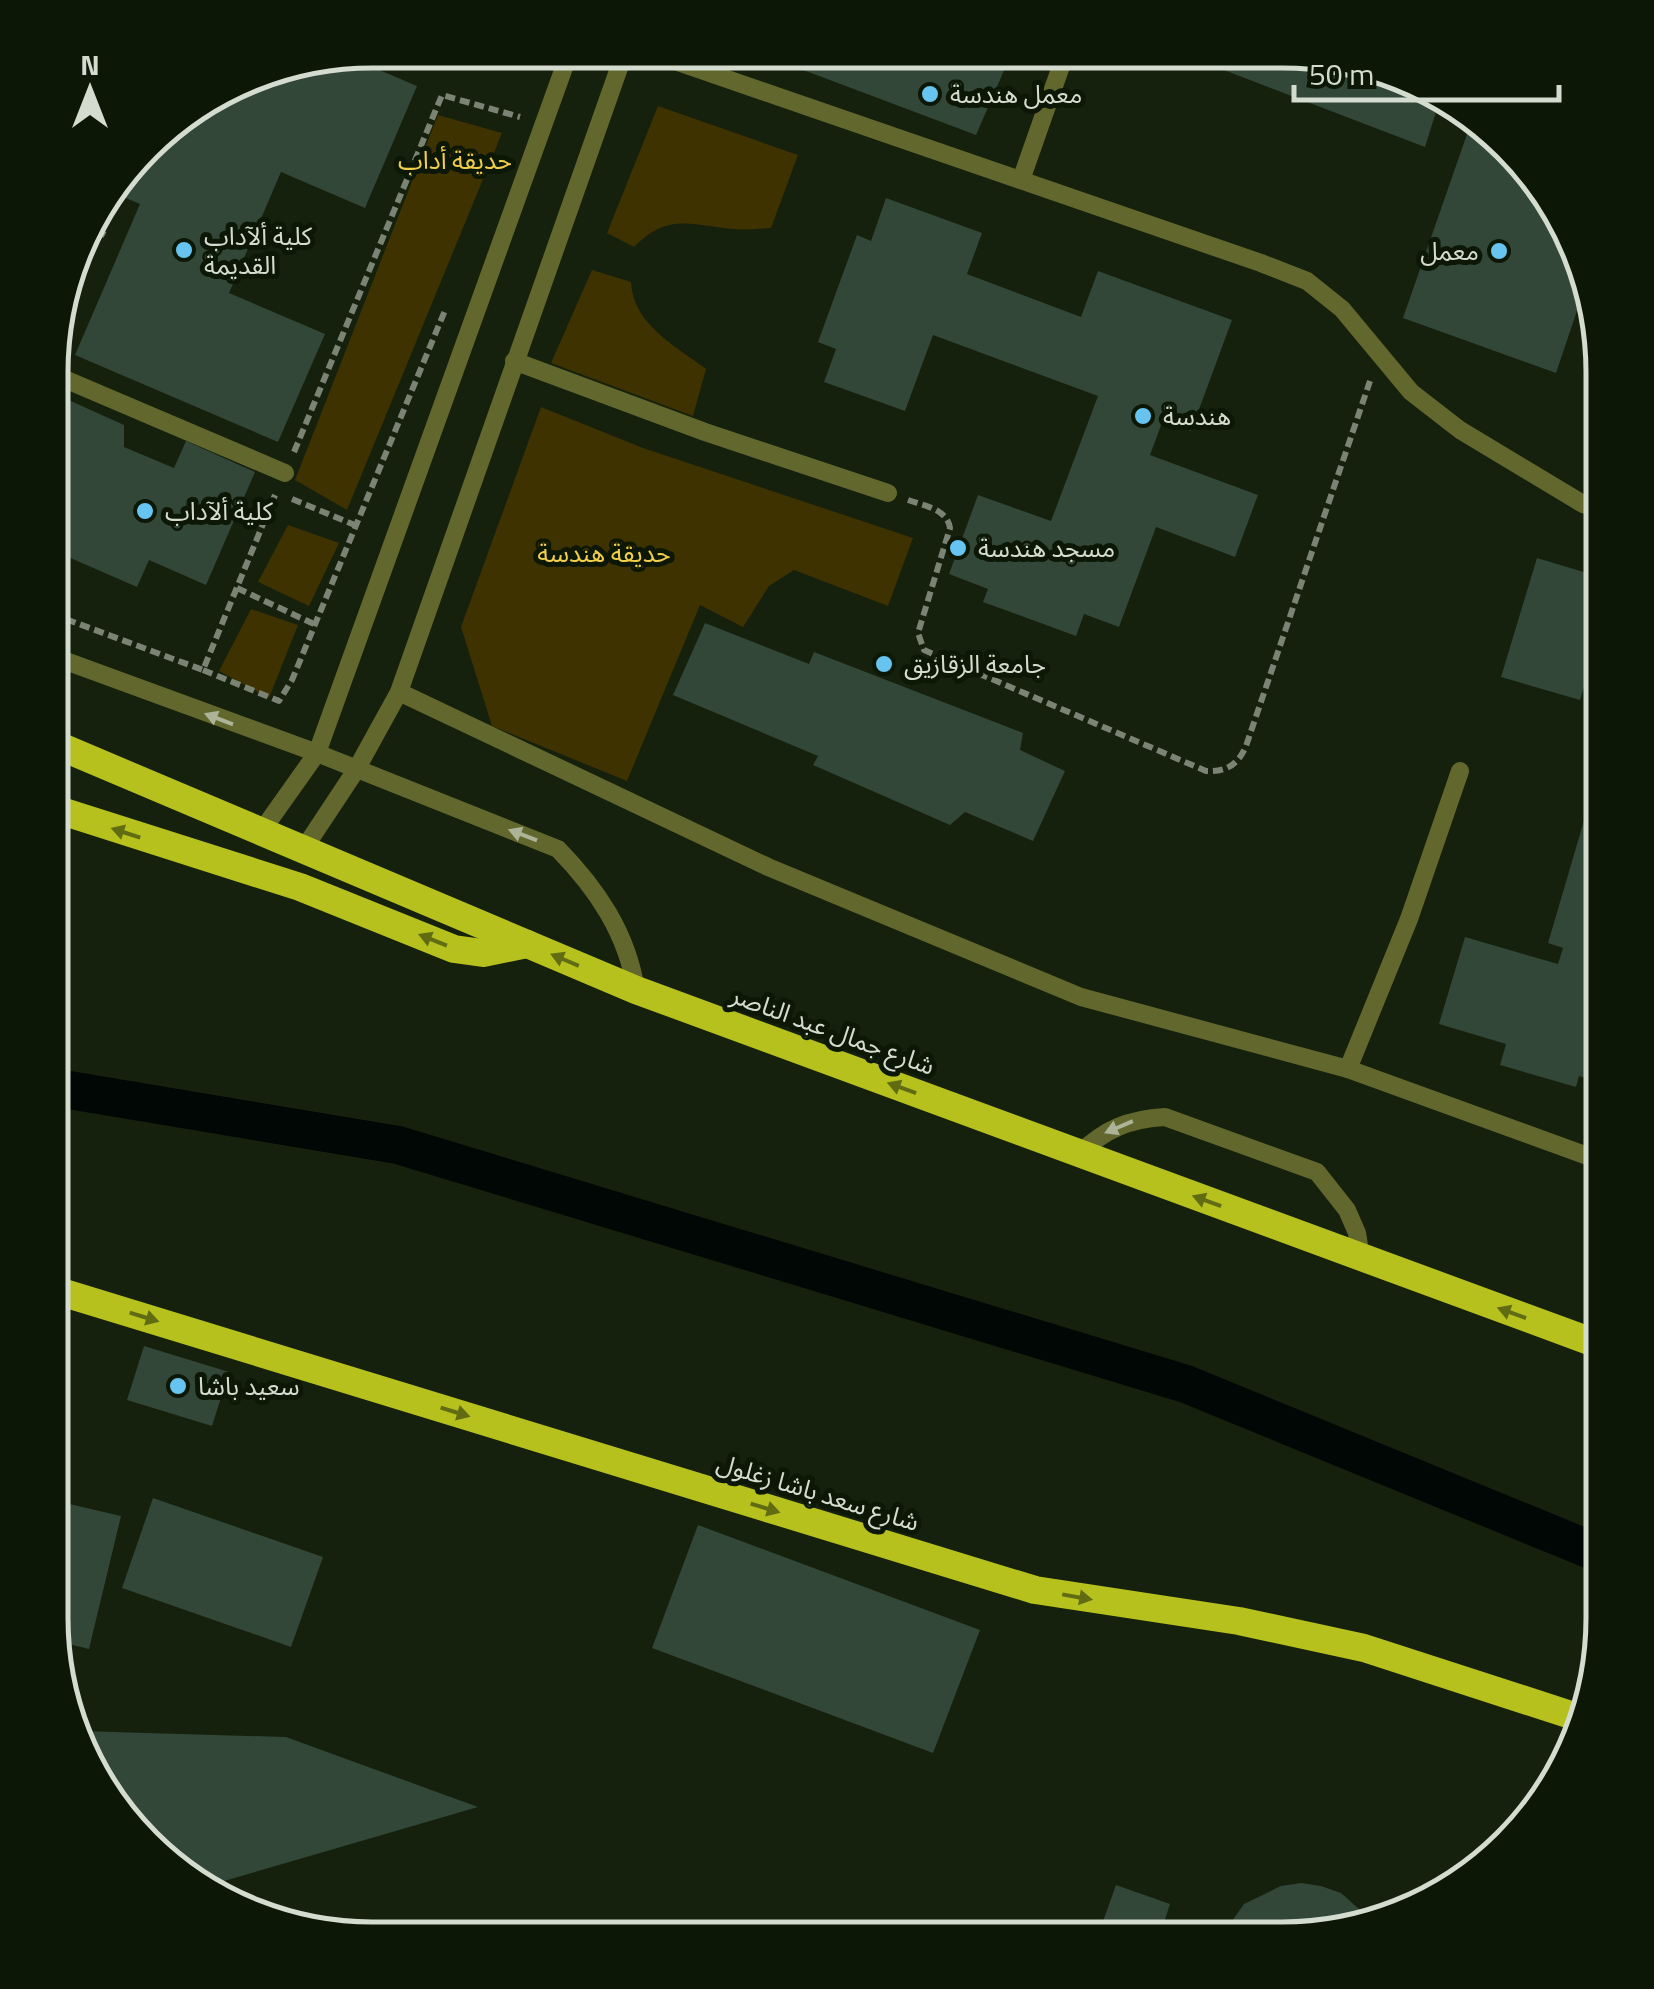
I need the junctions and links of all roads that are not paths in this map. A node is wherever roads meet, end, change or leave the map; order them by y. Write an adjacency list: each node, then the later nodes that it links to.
1 (564, 68): 14 (lane)
2 (619, 68): 6 (lane)
3 (695, 68): 5 (lane)
4 (1060, 68): 5 (lane)
5 (1021, 180): 10 (lane)
6 (514, 361): 9 (lane); 12 (lane)
7 (68, 379): 8 (lane)
8 (285, 473)
9 (888, 493)
10 (1586, 505)
11 (68, 662): 14 (lane, one-way to 11)
12 (399, 692): 15 (lane); 22 (lane)
13 (68, 751): 18 (highway, شارع جمال عبد الناصر)
14 (317, 752): 15 (lane); 18 (lane)
15 (356, 770): 19 (lane); 21 (lane, one-way to 15)
16 (1460, 771): 22 (lane)
17 (68, 813): 20 (highway, one-way to 17)
18 (261, 832): 19 (highway, شارع جمال عبد الناصر)
19 (303, 850): 20 (highway, شارع جمال عبد الناصر)
20 (528, 944): 21 (highway, شارع جمال عبد الناصر, one-way to 20)
21 (636, 990): 23 (highway, شارع جمال عبد الناصر, one-way to 21)
22 (1348, 1069): 24 (lane)
23 (1079, 1154): 25 (highway, شارع جمال عبد الناصر, one-way to 23); 25 (lane, one-way to 23)
24 (1586, 1155)
25 (1361, 1258): 27 (highway, شارع جمال عبد الناصر, one-way to 25)
26 (68, 1293): 28 (highway, شارع سعد باشا زغلول, one-way to 28)
27 (1586, 1339)
28 (1570, 1715)

